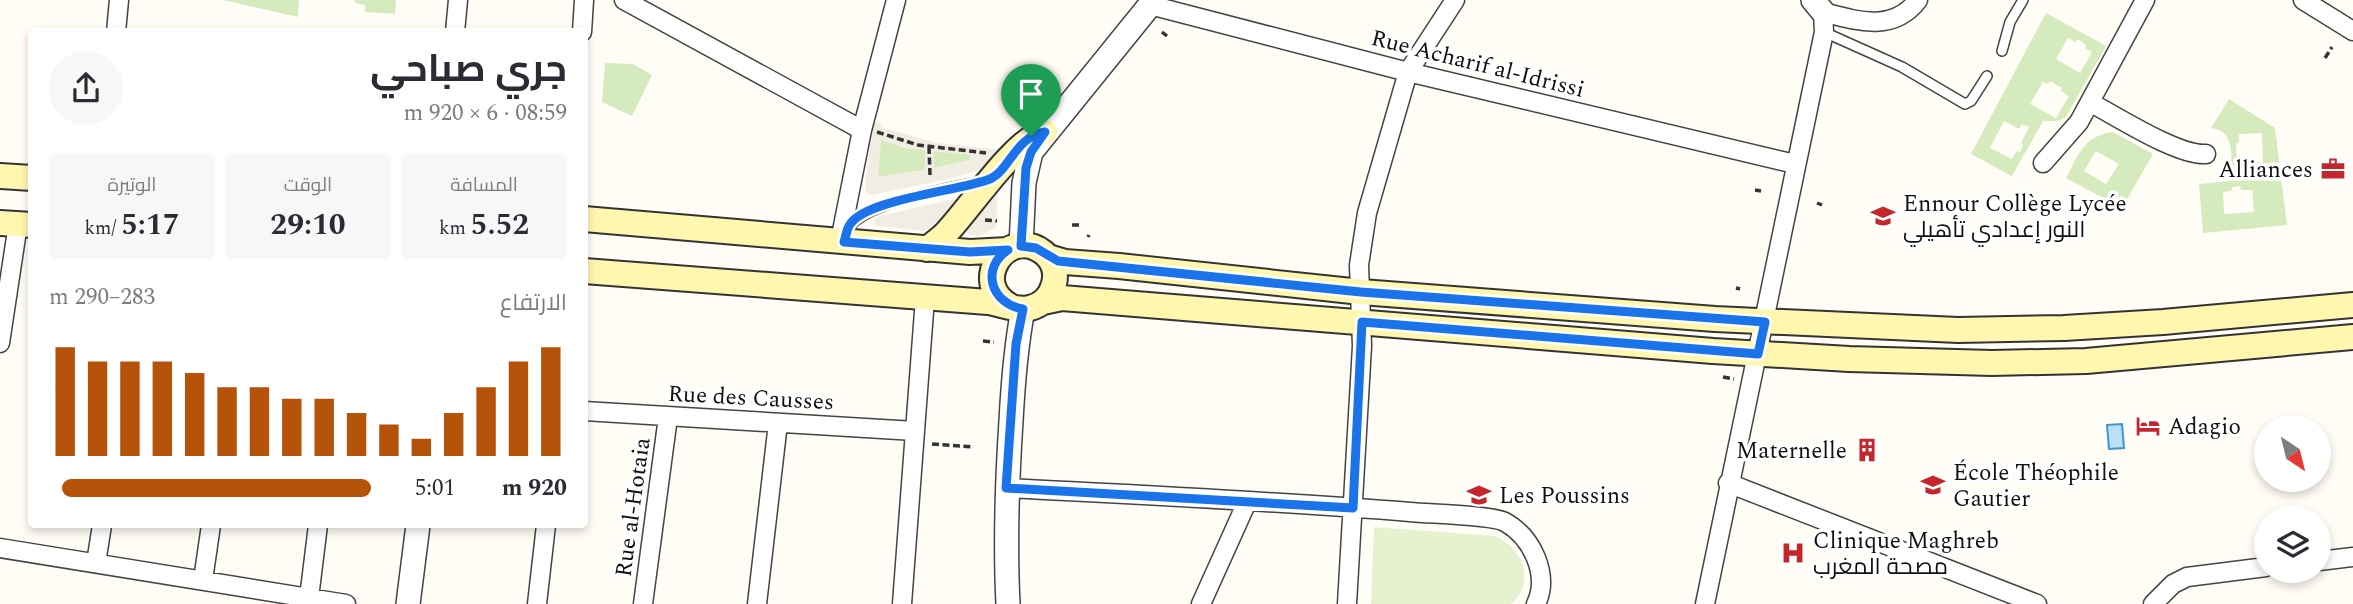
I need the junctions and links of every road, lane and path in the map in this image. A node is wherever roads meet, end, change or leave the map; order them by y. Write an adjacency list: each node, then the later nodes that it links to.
1 (119, 0): 13 (street)
2 (458, 0): 14 (street)
3 (584, 0): 15 (street)
4 (624, 0): 25 (street)
5 (896, 0): 25 (street)
6 (1455, 0): 22 (street)
7 (1918, 0): 12 (street)
8 (2023, 0): 20 (lane)
9 (2145, 0): 24 (street)
10 (2303, 0): 17 (street)
11 (1152, 3): 22 (street, Rue Acharif al-Idrissi); 26 (street)
12 (1820, 15): 23 (lane); 31 (street)
13 (116, 28)
14 (455, 28)
15 (582, 28)
16 (1161, 32): 18 (path)
17 (2353, 32)
18 (1167, 36)
19 (2332, 47): 21 (path)
20 (2002, 51)
21 (2325, 58)
22 (1408, 72): 31 (street, Rue Acharif al-Idrissi); 47 (street)
23 (1987, 76)
24 (2091, 103): 29 (street); 30 (street)
25 (870, 131): 27 (path); 42 (street)
26 (1045, 132): 35 (main road); 43 (street)
27 (929, 146): 28 (path); 32 (path)
28 (995, 153)
29 (2206, 154)
30 (2043, 163)
31 (1795, 164): 52 (street)
32 (930, 175)
33 (0, 176): 34 (main road)
34 (28, 178)
35 (992, 178): 42 (lane); 44 (main road)
36 (1755, 190): 37 (path)
37 (1761, 191)
38 (588, 219): 42 (main road)
39 (17, 224): 56 (street)
40 (1072, 225): 41 (path)
41 (1079, 225)
42 (842, 242): 44 (main road)
43 (1015, 248): 44 (main road); 45 (main road); 50 (main road)
44 (927, 249)
45 (1048, 257): 47 (main road); 50 (main road)
46 (588, 271): 48 (main road)
47 (1361, 292): 51 (street); 52 (main road)
48 (925, 298): 50 (main road); 63 (street)
49 (2353, 305): 52 (main road)
50 (1025, 306): 51 (main road); 67 (street)
51 (1362, 322): 57 (main road); 69 (street)
52 (1765, 322): 57 (street)
53 (2353, 337): 57 (main road)
54 (983, 341): 55 (path)
55 (994, 342)
56 (0, 343)
57 (1758, 354): 66 (street)
58 (1723, 377): 59 (path)
59 (1734, 379)
60 (588, 411): 61 (street, Rue des Causses)
61 (668, 417): 62 (street, Rue des Causses); 85 (street, Rue al-Hotaia)
62 (778, 423): 63 (street, Rue des Causses); 86 (street)
63 (915, 431): 87 (street)
64 (930, 444): 65 (path)
65 (974, 447)
66 (1728, 482): 92 (street); 93 (street)
67 (1006, 488): 68 (street); 88 (street)
68 (1247, 502): 69 (street); 89 (street)
69 (1353, 508): 90 (street); 91 (street)
70 (102, 528): 78 (street)
71 (211, 528): 80 (street)
72 (318, 528): 81 (street)
73 (418, 528): 83 (street)
74 (546, 528): 84 (street)
75 (0, 548): 78 (street)
76 (2353, 557): 77 (street)
77 (2331, 560)
78 (96, 563): 80 (street)
79 (2254, 568): 94 (street)
80 (203, 580): 81 (street)
81 (309, 598): 82 (street)
82 (346, 604)
83 (408, 604)
84 (537, 604)
85 (643, 604)
86 (757, 604)
87 (902, 604)
88 (1008, 604)
89 (1201, 604)
90 (1347, 604)
91 (1536, 604)
92 (1705, 604)
93 (2037, 604)
94 (2153, 604)

